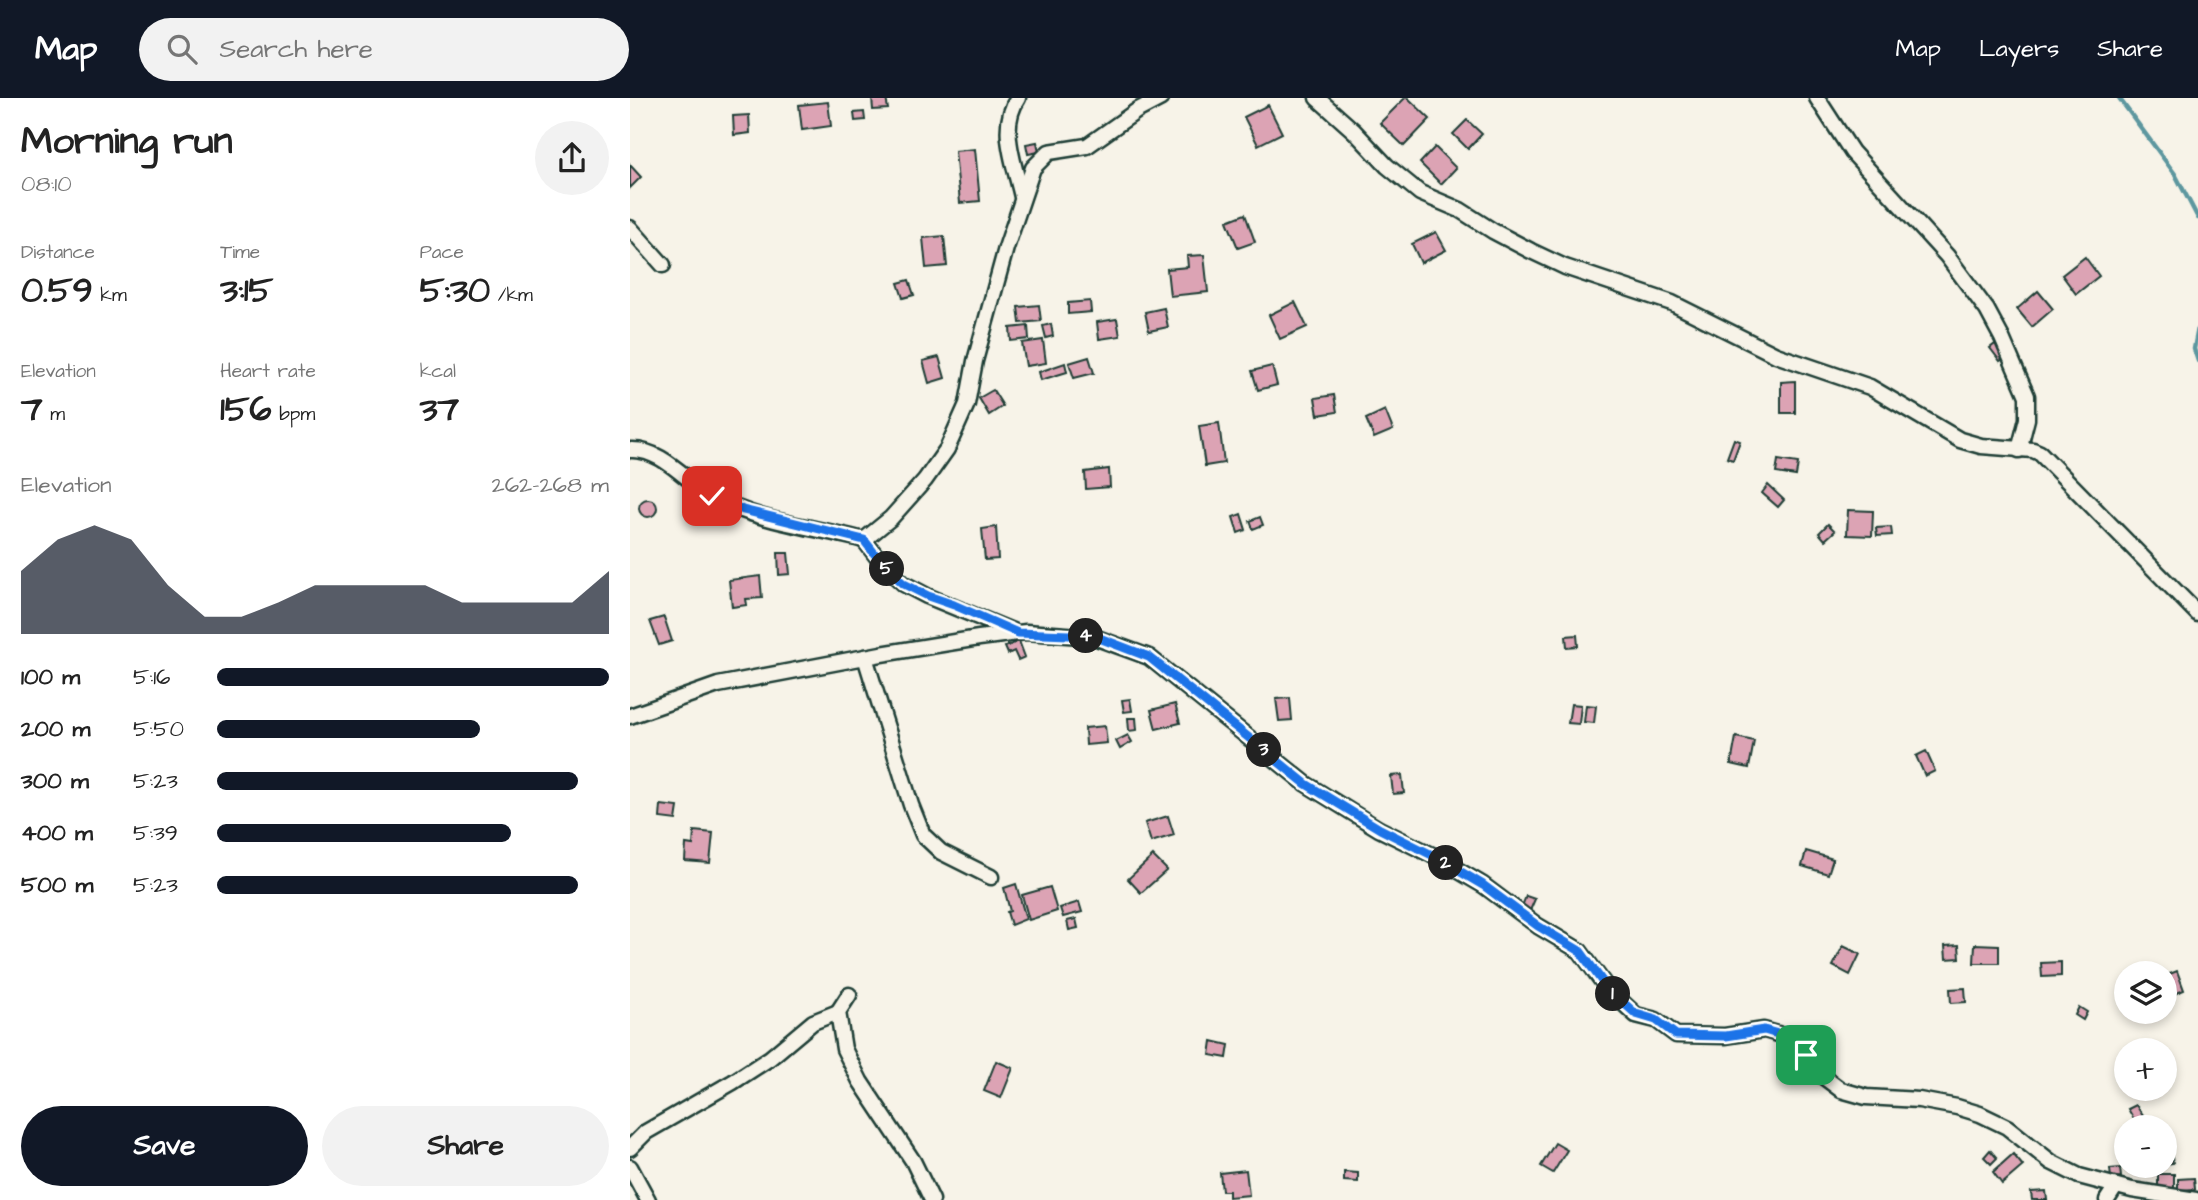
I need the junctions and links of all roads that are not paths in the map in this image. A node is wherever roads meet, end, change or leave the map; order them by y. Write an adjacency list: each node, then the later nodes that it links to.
1 (1018, 98): 5 (street)
2 (1161, 98): 5 (street)
3 (1317, 98): 9 (street)
4 (1817, 98): 9 (street)
5 (1023, 197): 10 (street)
6 (630, 228): 7 (street)
7 (663, 265)
8 (630, 450): 10 (street)
9 (2019, 450): 11 (street)
10 (864, 540): 12 (street)
11 (2198, 614)
12 (1018, 633): 13 (street); 20 (street)
13 (865, 657): 14 (street); 15 (street)
14 (630, 716)
15 (991, 877)
16 (849, 995): 17 (street)
17 (838, 1012): 18 (street); 22 (street)
18 (630, 1147)
19 (630, 1167): 21 (street)
20 (2116, 1186): 23 (street); 24 (street)
21 (648, 1200)
22 (932, 1200)
23 (2107, 1200)
24 (2196, 1200)

